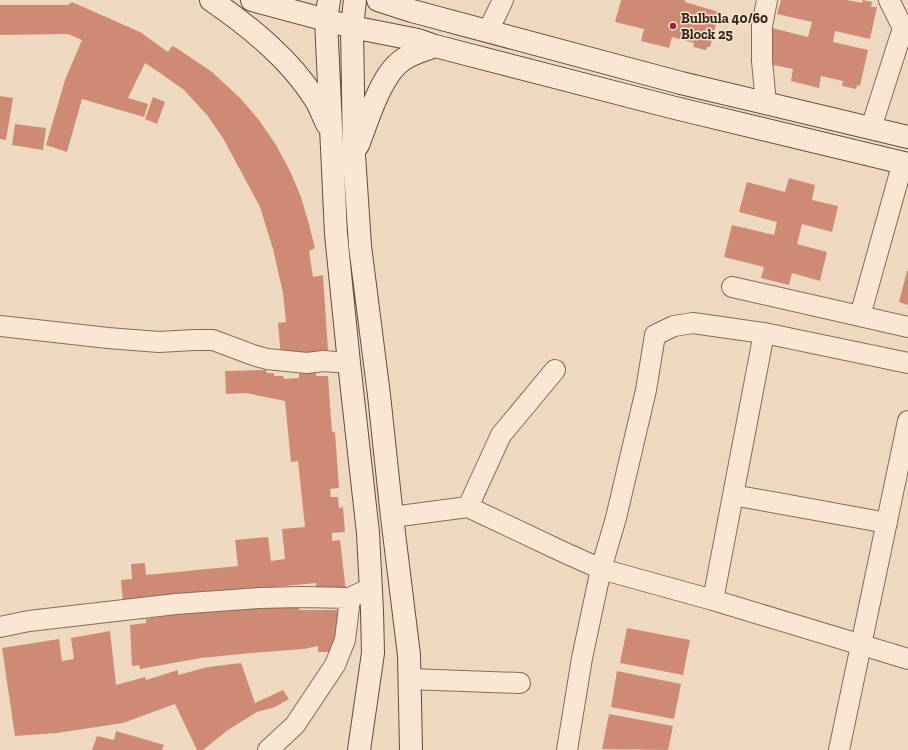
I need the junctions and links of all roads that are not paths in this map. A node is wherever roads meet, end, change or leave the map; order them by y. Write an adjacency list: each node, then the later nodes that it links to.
1 (211, 0): 14 (main road)
2 (252, 0): 8 (main road)
3 (355, 0): 9 (main road)
4 (378, 0): 10 (main road)
5 (503, 0): 10 (street)
6 (767, 0): 12 (street)
7 (888, 0): 13 (street)
8 (327, 10): 9 (main road); 14 (main road)
9 (352, 27): 11 (main road); 16 (main road)
10 (488, 31): 12 (main road)
11 (435, 46): 16 (main road); 17 (main road)
12 (766, 103): 13 (main road)
13 (871, 128): 15 (main road)
14 (332, 135): 23 (main road)
15 (908, 137)
16 (354, 155): 29 (main road)
17 (905, 163): 19 (street)
18 (732, 287): 19 (street)
19 (860, 316): 21 (street)
20 (0, 326): 23 (street)
21 (908, 327)
22 (764, 333): 24 (street); 27 (street); 31 (street)
23 (349, 362): 32 (main road)
24 (908, 363)
25 (555, 370): 28 (street)
26 (908, 421): 30 (street)
27 (733, 495): 30 (street); 34 (street)
28 (468, 507): 29 (street); 31 (street)
29 (392, 517): 38 (main road)
30 (886, 523): 36 (street)
31 (602, 568): 34 (street); 43 (street)
32 (371, 586): 33 (street); 41 (main road)
33 (350, 598): 35 (street); 40 (street)
34 (713, 600): 36 (street)
35 (0, 627)
36 (861, 645): 37 (street); 44 (street)
37 (908, 659)
38 (409, 679): 39 (street); 42 (main road)
39 (520, 683)
40 (268, 750)
41 (359, 750)
42 (411, 750)
43 (567, 750)
44 (839, 750)

